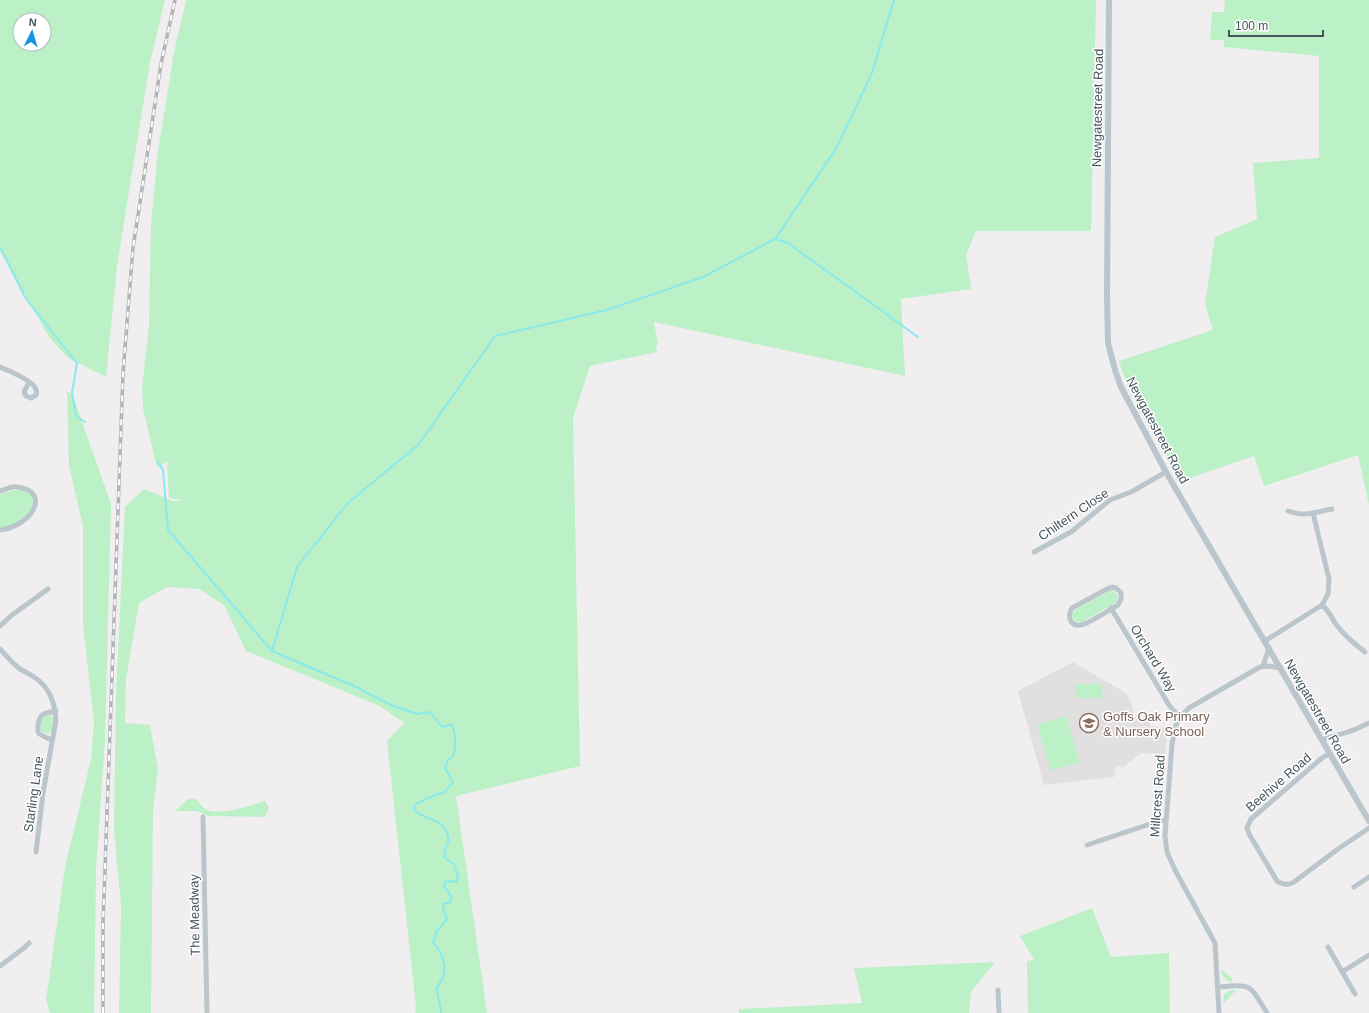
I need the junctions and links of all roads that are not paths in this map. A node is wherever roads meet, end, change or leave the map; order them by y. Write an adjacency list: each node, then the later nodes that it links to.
1 (1109, 0): 4 (street, Newgatestreet Road)
2 (0, 367): 3 (street)
3 (29, 382)
4 (1166, 472): 10 (street, Chiltern Close); 15 (street, Newgatestreet Road)
5 (0, 491): 9 (street)
6 (1332, 509): 8 (street)
7 (1288, 511): 8 (street)
8 (1313, 513): 12 (street)
9 (0, 530)
10 (1034, 552)
11 (48, 589): 14 (street)
12 (1322, 605): 15 (street); 18 (street)
13 (1112, 608): 13 (street); 22 (street, Orchard Way)
14 (0, 626)
15 (1265, 641): 16 (street, Newgatestreet Road)
16 (1269, 648): 19 (street); 20 (street, Newgatestreet Road)
17 (0, 649): 21 (street, Starling Lane)
18 (1365, 652)
19 (1263, 666): 20 (street); 22 (street)
20 (1281, 668): 25 (street, Newgatestreet Road)
21 (56, 711): 24 (street, Starling Lane); 24 (street, Starling Lane)
22 (1181, 716): 28 (street, Millcrest Road)
23 (1369, 723): 25 (street)
24 (52, 740): 32 (street, Starling Lane)
25 (1322, 740): 26 (street, Newgatestreet Road)
26 (1330, 753): 29 (street, Newgatestreet Road); 30 (street, Beehive Road)
27 (203, 817): 43 (street, The Meadway)
28 (1165, 820): 31 (street); 40 (street, Millcrest Road)
29 (1369, 821)
30 (1369, 828)
31 (1087, 845)
32 (36, 852)
33 (1369, 877): 34 (street)
34 (1354, 887)
35 (29, 943): 38 (street)
36 (1328, 947): 39 (street)
37 (1369, 955): 39 (street)
38 (0, 966)
39 (1342, 972): 42 (street)
40 (1218, 987): 45 (street, Millcrest Road); 46 (street)
41 (998, 990): 44 (street)
42 (1355, 994)
43 (207, 1013)
44 (999, 1013)
45 (1219, 1013)
46 (1267, 1013)

